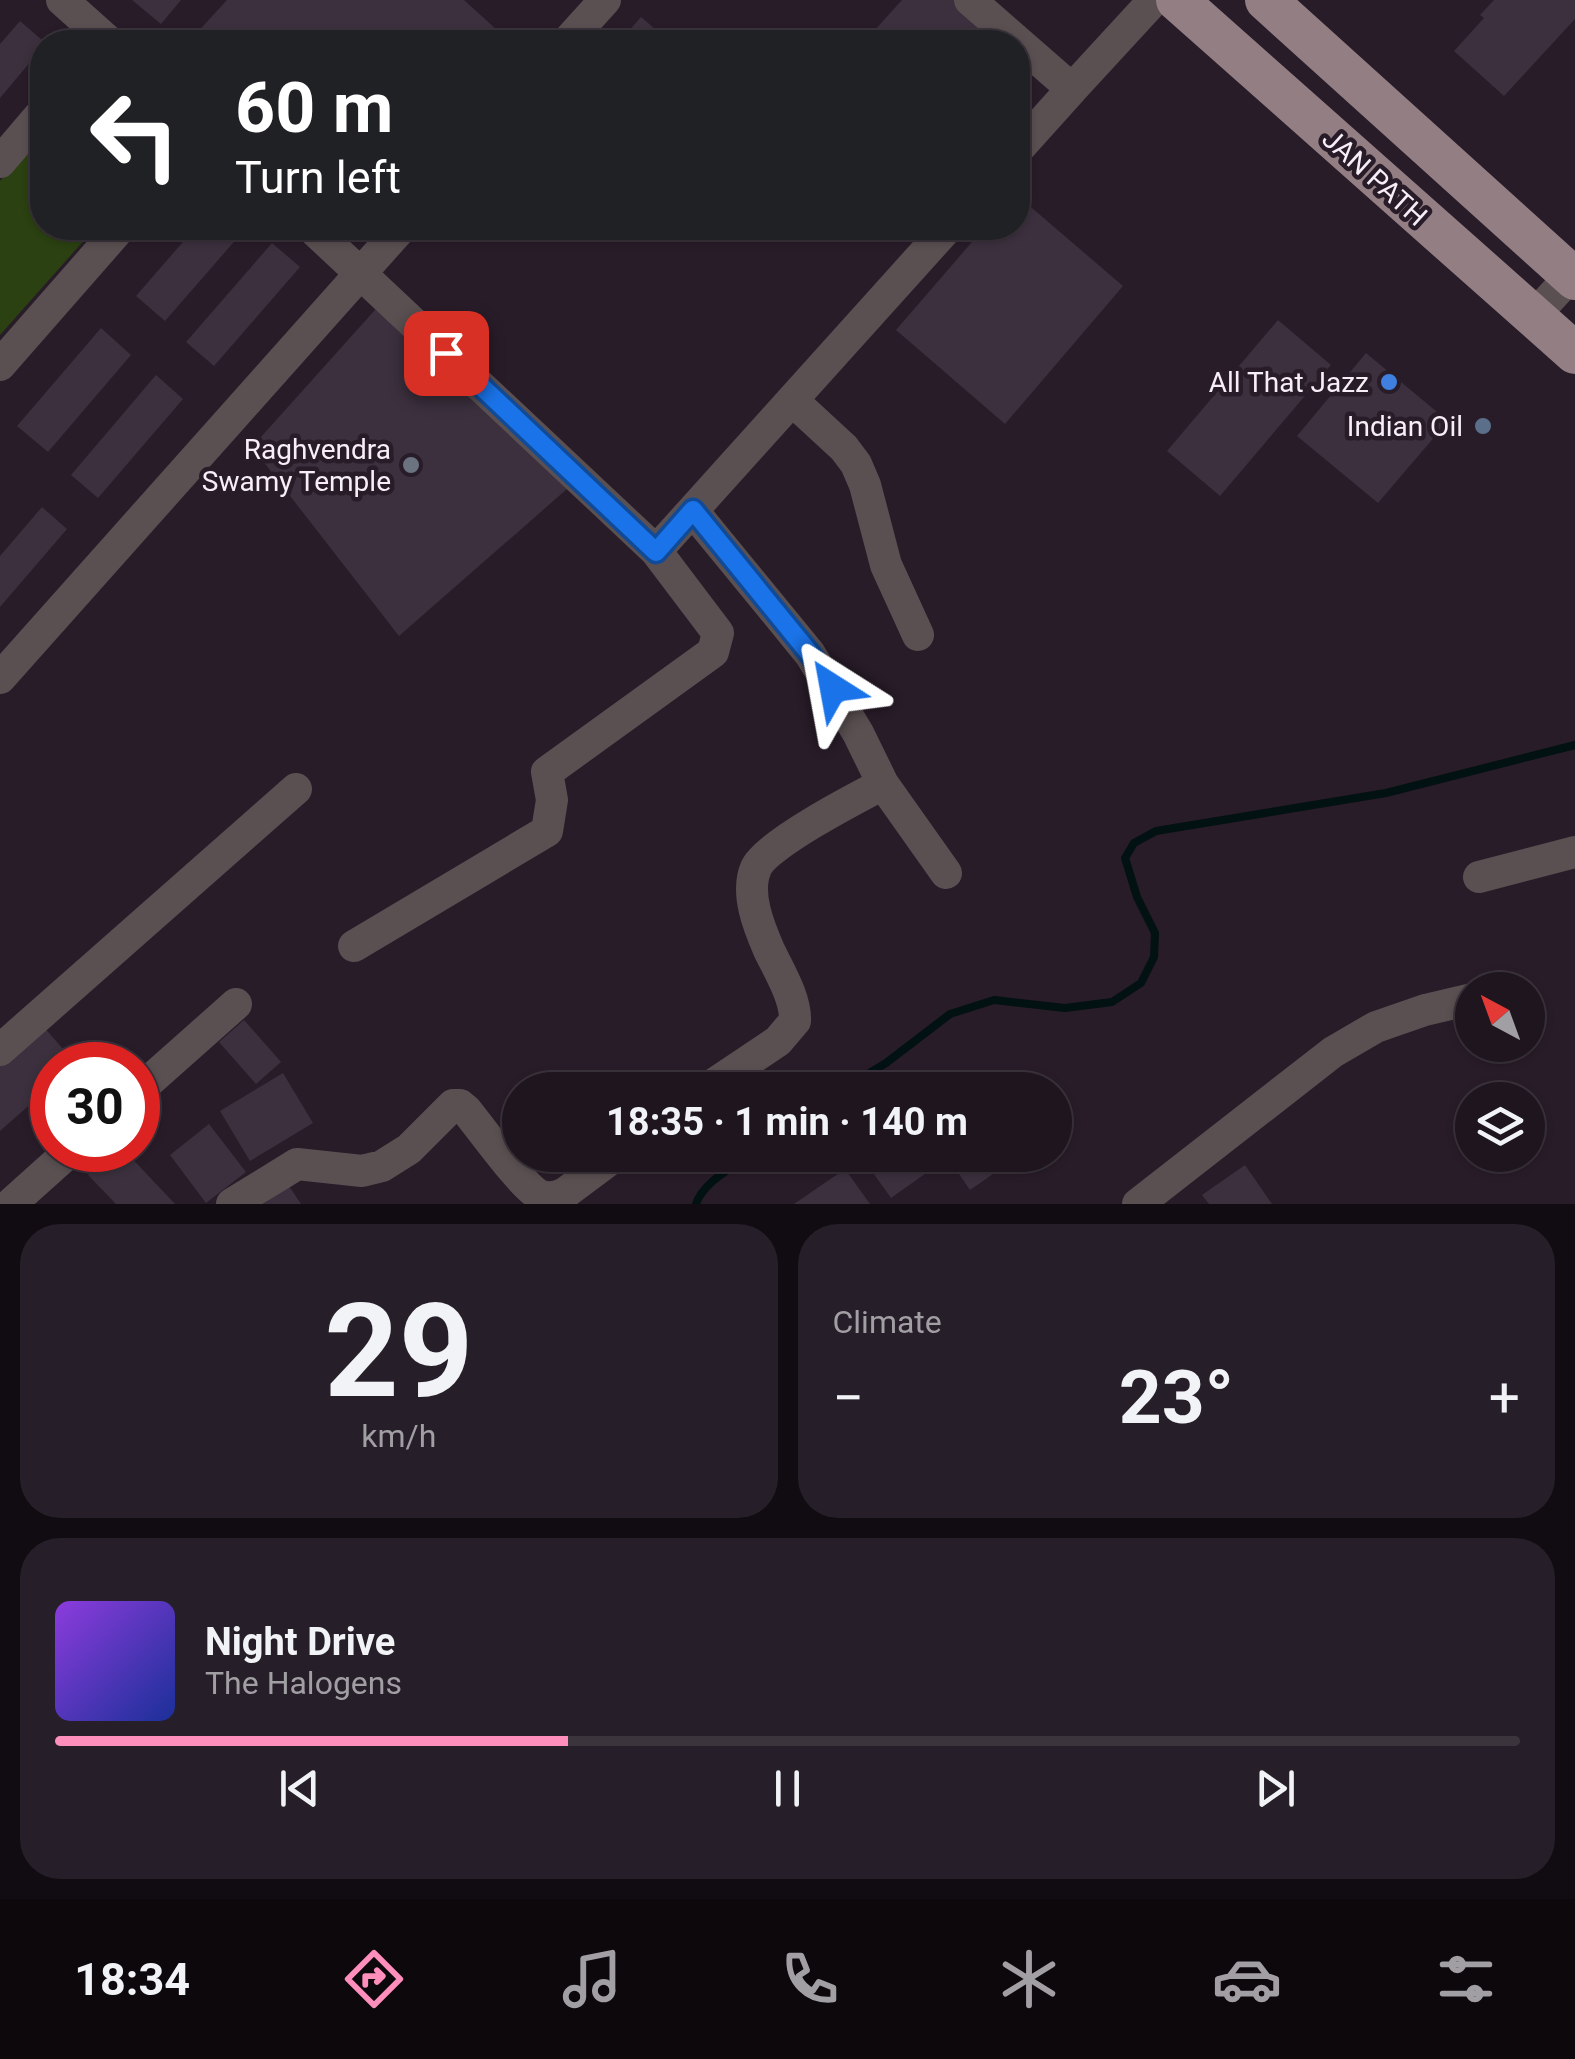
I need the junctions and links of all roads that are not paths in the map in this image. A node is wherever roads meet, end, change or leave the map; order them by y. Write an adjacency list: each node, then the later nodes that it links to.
1 (62, 0): 7 (street)
2 (605, 0): 8 (street)
3 (970, 0): 9 (street)
4 (1154, 0): 11 (street)
5 (1177, 0): 21 (main road, JAN PATH)
6 (1266, 0): 20 (main road)
7 (94, 30)
8 (578, 30)
9 (1004, 30)
10 (1030, 52): 11 (street)
11 (1072, 89): 13 (street)
12 (30, 127): 14 (street)
13 (1030, 136)
14 (0, 162)
15 (109, 240): 23 (street)
16 (325, 240): 19 (street)
17 (390, 240): 19 (street)
18 (936, 240): 24 (street)
19 (361, 272): 26 (street); 28 (street)
20 (1574, 275): 21 (street)
21 (1533, 317): 22 (main road, JAN PATH)
22 (1575, 353)
23 (0, 365)
24 (792, 400): 25 (street); 27 (street)
25 (693, 510): 26 (street); 29 (street)
26 (656, 552): 34 (street)
27 (918, 635)
28 (0, 678)
29 (883, 784): 32 (street); 39 (street)
30 (296, 789): 37 (street)
31 (1575, 852): 33 (street)
32 (946, 873)
33 (1480, 877)
34 (354, 946)
35 (1455, 1003): 46 (street)
36 (236, 1004): 38 (street)
37 (0, 1050)
38 (160, 1071)
39 (732, 1072)
40 (502, 1154): 45 (street)
41 (40, 1172): 44 (street)
42 (517, 1172): 43 (street)
43 (593, 1172)
44 (5, 1197)
45 (232, 1204)
46 (1138, 1204)

